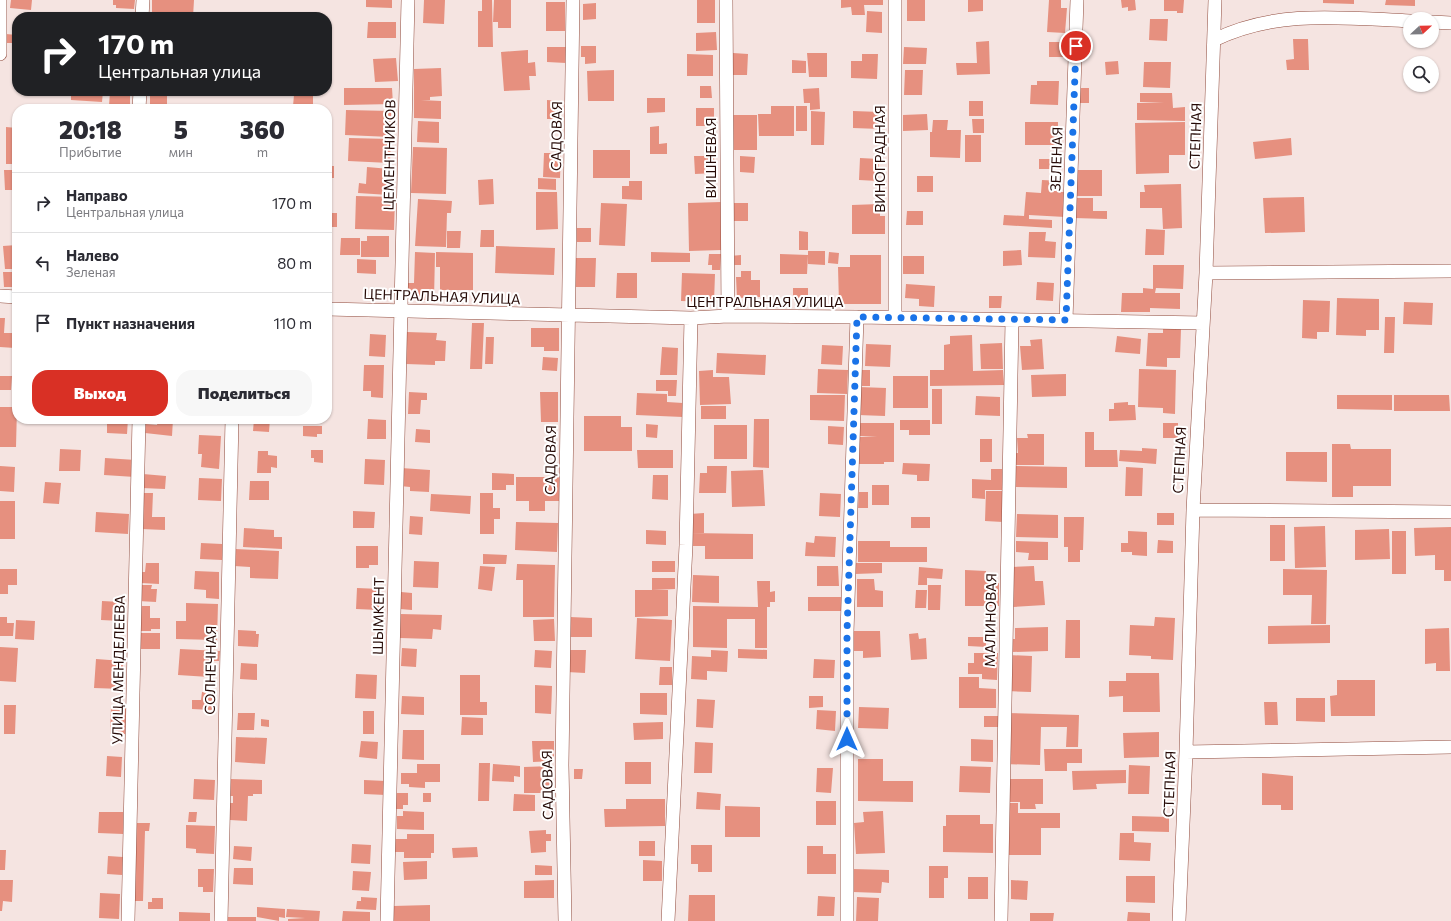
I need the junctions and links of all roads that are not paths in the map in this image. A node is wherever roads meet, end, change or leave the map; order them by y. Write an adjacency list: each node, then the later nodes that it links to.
1 (0, 0): 14 (street)
2 (143, 0): 9 (street)
3 (408, 0): 20 (street, ЦЕМЕНТНИКОВ)
4 (573, 0): 21 (street, САДОВАЯ)
5 (726, 0): 22 (street, ВИШНЕВАЯ)
6 (895, 0): 24 (street, ВИНОГРАДНАЯ)
7 (1077, 0): 27 (street, ЗЕЛЕНАЯ)
8 (1215, 0): 13 (street, СТЕПНАЯ)
9 (142, 12)
10 (1403, 21): 13 (street)
11 (1439, 22): 12 (street)
12 (1451, 23)
13 (1214, 40): 16 (street, СТЕПНАЯ)
14 (0, 54)
15 (1451, 271): 16 (street)
16 (1206, 272): 28 (street, СТЕПНАЯ)
17 (0, 296): 18 (street)
18 (12, 297)
19 (332, 309): 20 (street, ЦЕНТРАЛЬНАЯ УЛИЦА)
20 (401, 311): 21 (street, ЦЕНТРАЛЬНАЯ УЛИЦА); 37 (street, ШЫМКЕНТ)
21 (568, 315): 25 (street, ЦЕНТРАЛЬНАЯ УЛИЦА); 38 (street, САДОВАЯ)
22 (728, 316): 23 (street, ЦЕНТРАЛЬНАЯ УЛИЦА); 25 (street, ЦЕНТРАЛЬНАЯ УЛИЦА)
23 (857, 317): 24 (street, ЦЕНТРАЛЬНАЯ УЛИЦА); 40 (street)
24 (895, 317): 26 (street, ЦЕНТРАЛЬНАЯ УЛИЦА)
25 (691, 318): 39 (street)
26 (1012, 320): 27 (street, ЦЕНТРАЛЬНАЯ УЛИЦА); 41 (street, МАЛИНОВАЯ)
27 (1066, 320): 28 (street, ЦЕНТРАЛЬНАЯ УЛИЦА)
28 (1203, 323): 31 (street, СТЕПНАЯ)
29 (139, 424): 35 (street, УЛИЦА МЕНДЕЛЕЕВА)
30 (232, 424): 36 (street, СОЛНЕЧНАЯ)
31 (1193, 510): 32 (street); 34 (street, СТЕПНАЯ)
32 (1451, 512)
33 (1451, 747): 34 (street)
34 (1186, 752): 42 (street, СТЕПНАЯ)
35 (128, 921)
36 (221, 921)
37 (387, 921)
38 (565, 921)
39 (668, 921)
40 (847, 921)
41 (1001, 921)
42 (1179, 921)

